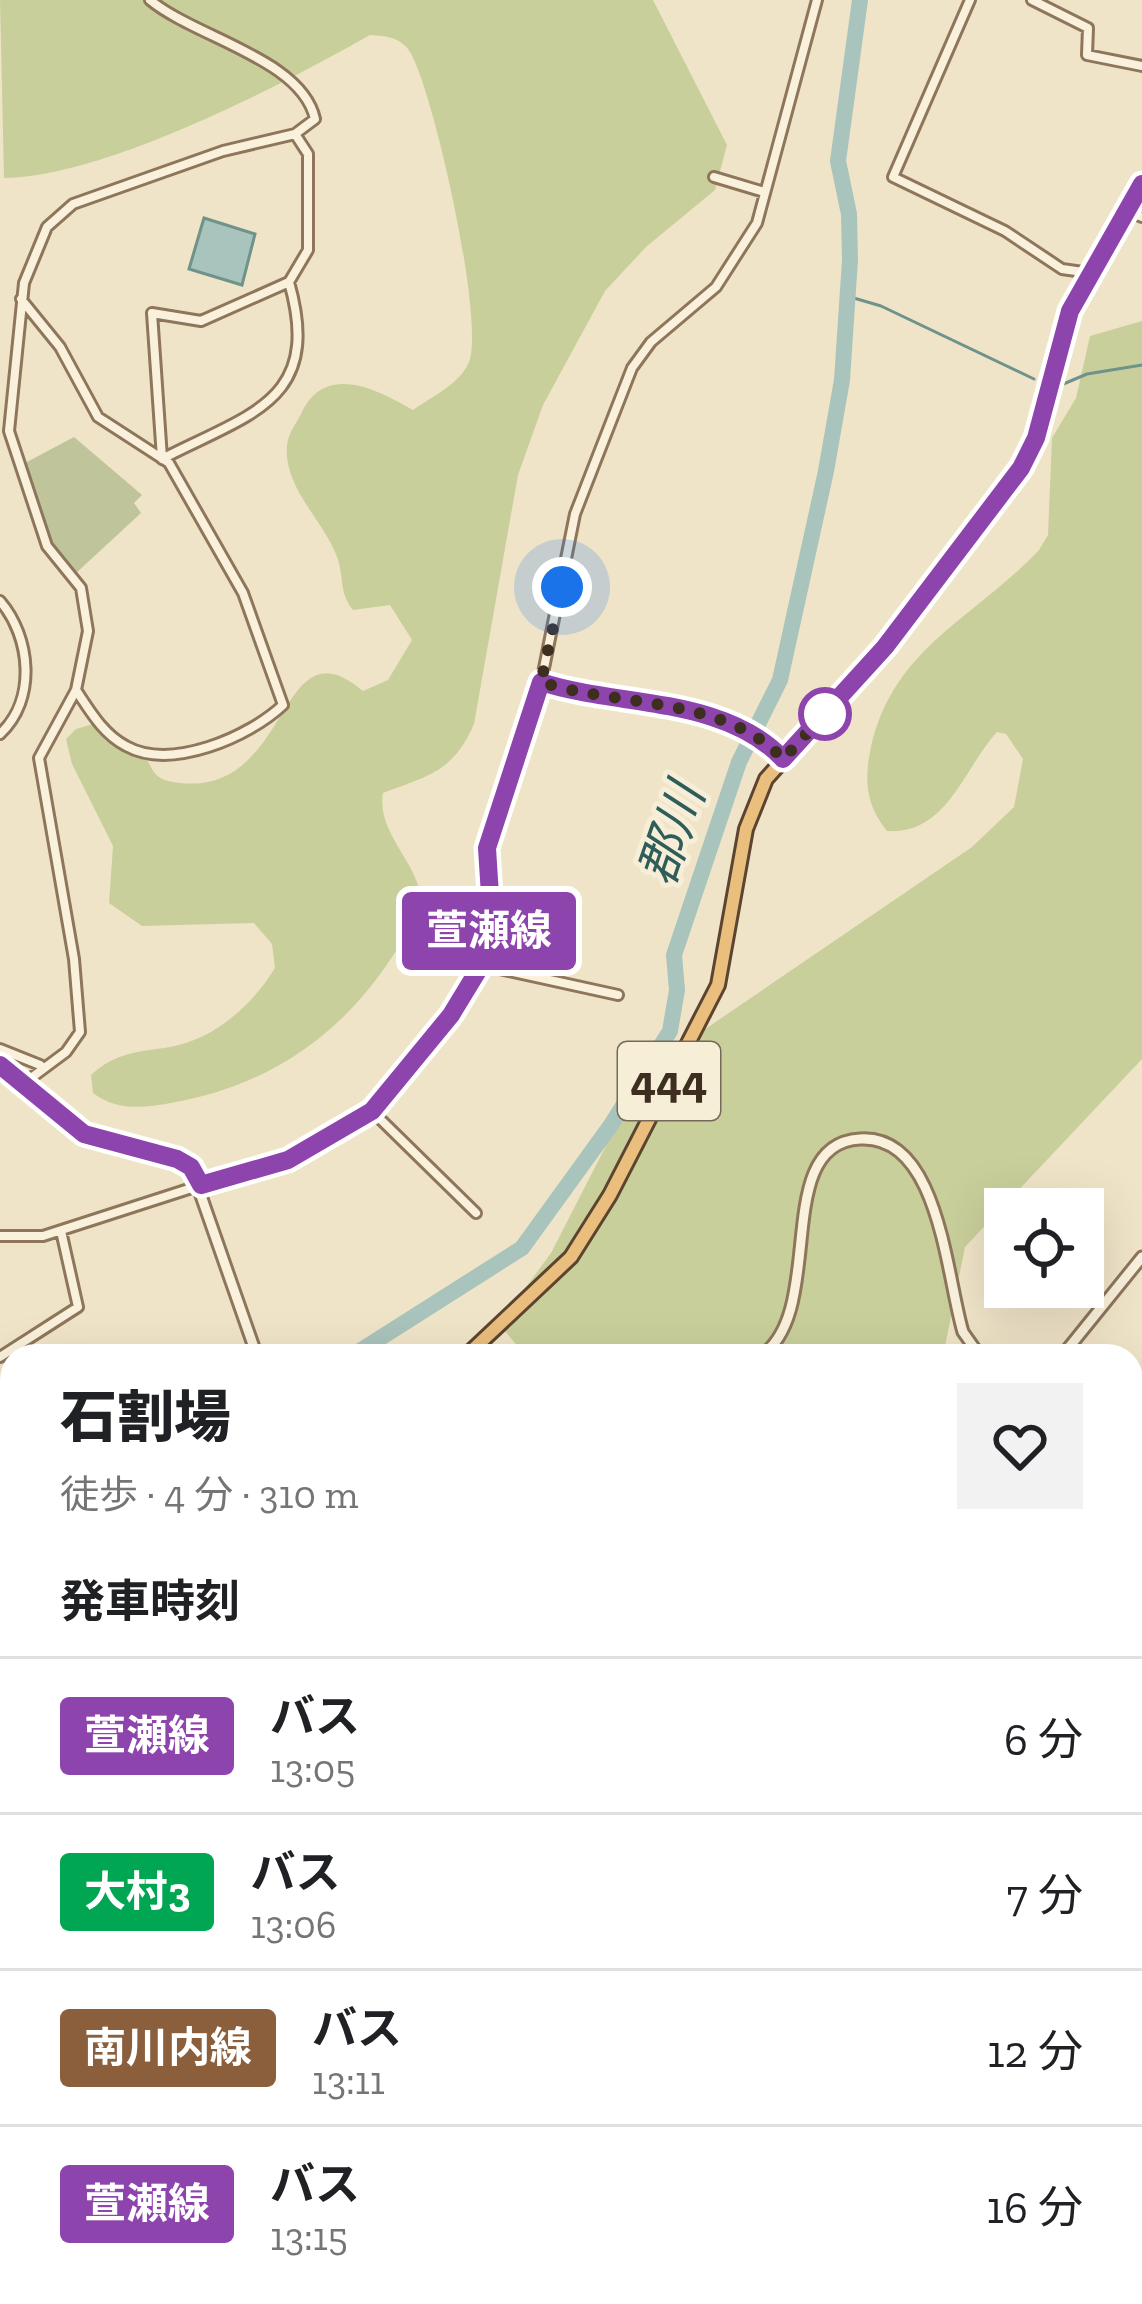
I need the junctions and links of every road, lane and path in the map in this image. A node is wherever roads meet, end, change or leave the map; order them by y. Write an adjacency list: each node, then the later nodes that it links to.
1 (150, 0): 6 (street)
2 (817, 0): 9 (street)
3 (970, 0): 11 (street)
4 (1031, 0): 5 (street)
5 (1142, 66)
6 (295, 134): 12 (street); 13 (street)
7 (714, 177): 9 (street)
8 (1142, 184): 10 (highway, 444)
9 (765, 193): 17 (street)
10 (1135, 214): 11 (highway, 444)
11 (1091, 274): 20 (highway, 444)
12 (290, 282): 15 (street); 15 (street)
13 (20, 298): 14 (street); 15 (street)
14 (4, 434): 18 (street)
15 (162, 459): 18 (street)
16 (0, 601): 19 (street)
17 (541, 682): 20 (street); 21 (street)
18 (76, 690): 25 (street)
19 (0, 734)
20 (783, 759): 35 (highway, 444)
21 (482, 964): 22 (street); 27 (street)
22 (618, 995)
23 (0, 1049): 25 (street)
24 (0, 1065): 26 (street)
25 (41, 1066): 26 (street)
26 (22, 1085): 28 (street)
27 (372, 1111): 28 (street); 29 (street)
28 (201, 1185): 30 (street); 34 (street)
29 (476, 1213)
30 (61, 1231): 31 (street); 33 (street)
31 (0, 1237)
32 (1142, 1257): 38 (street)
33 (20, 1344)
34 (252, 1344)
35 (479, 1344)
36 (774, 1344): 37 (street)
37 (972, 1344)
38 (1072, 1344)

